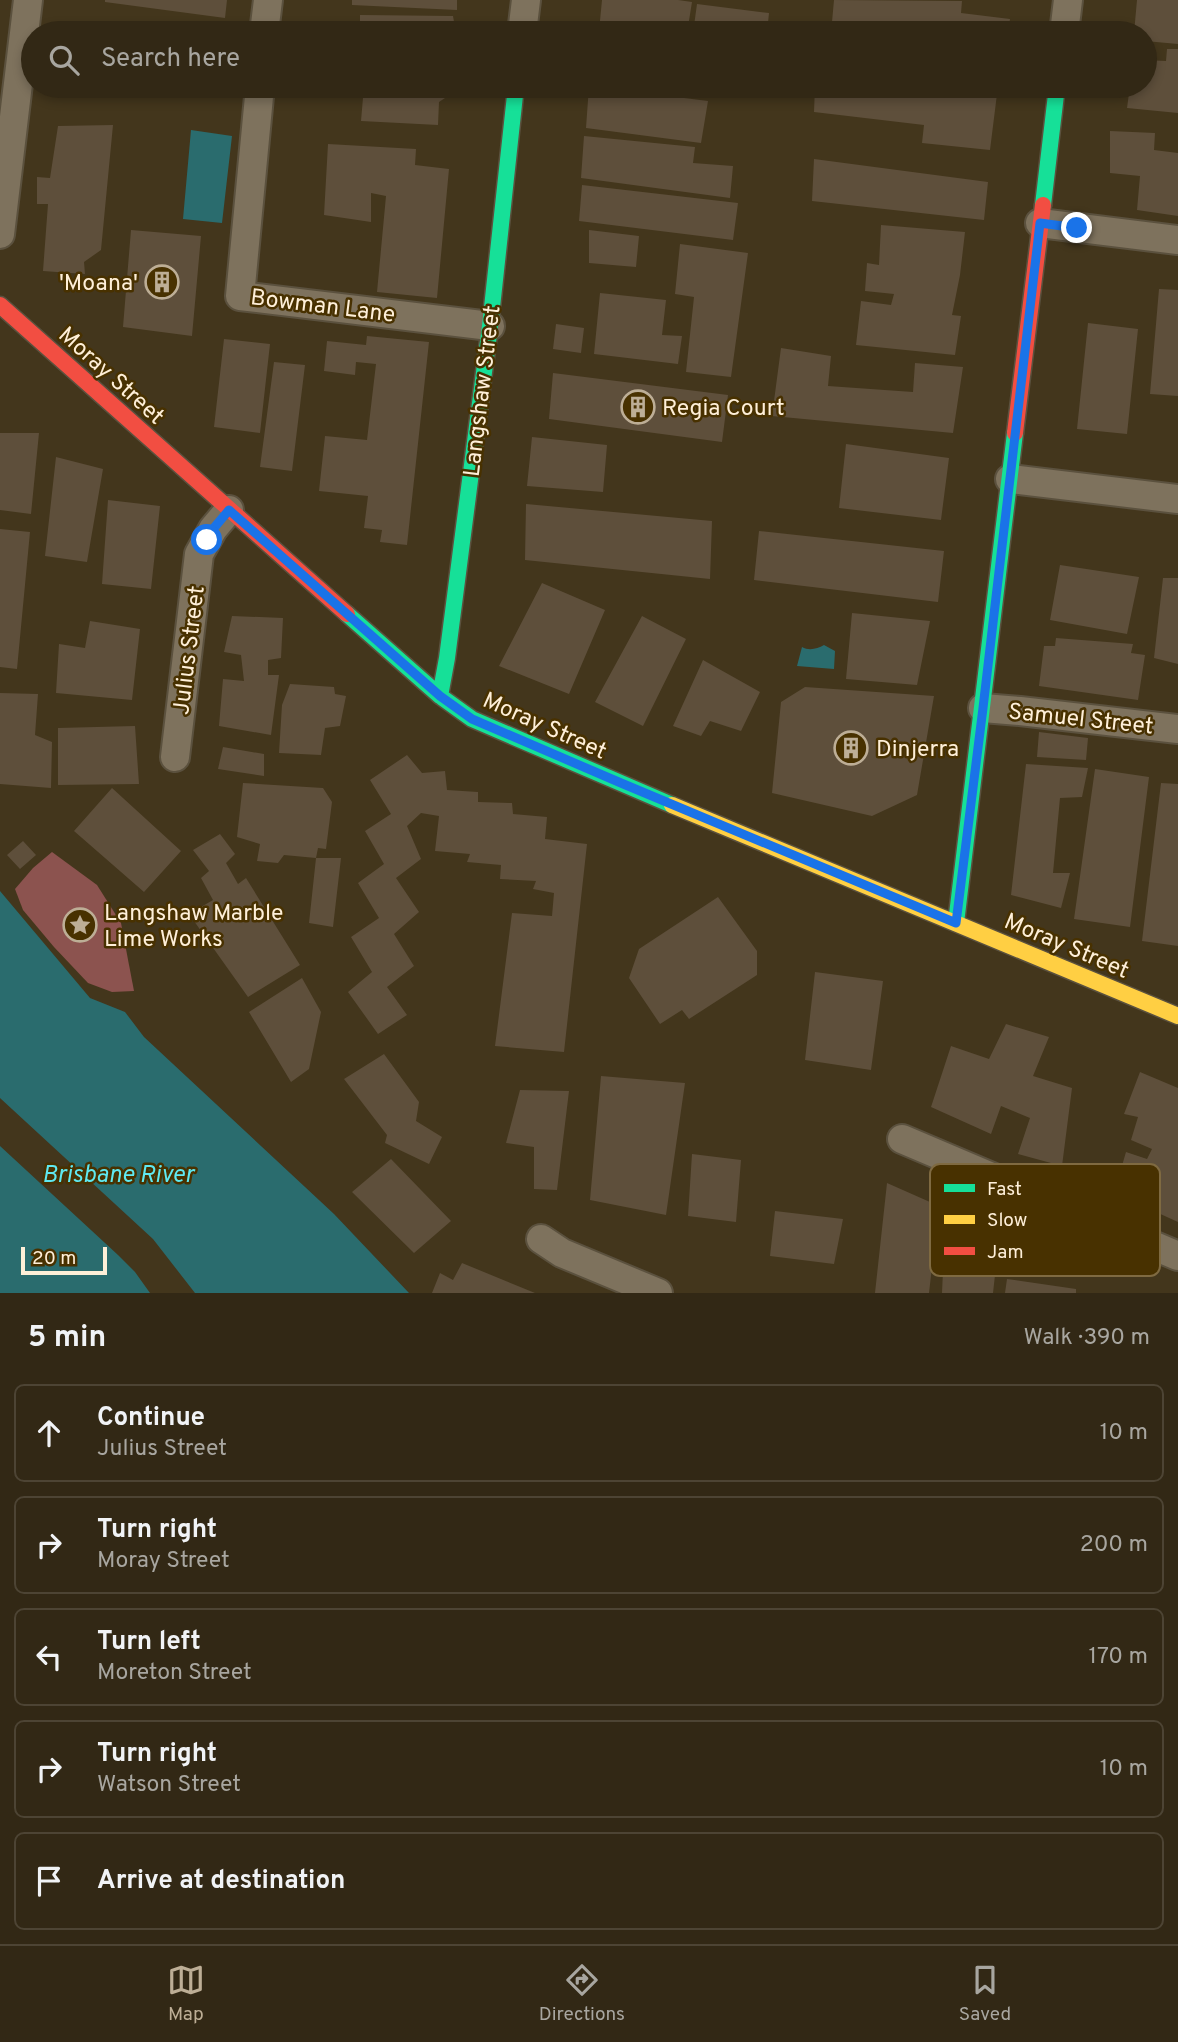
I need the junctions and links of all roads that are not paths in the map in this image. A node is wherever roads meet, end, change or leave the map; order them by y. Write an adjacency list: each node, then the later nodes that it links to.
1 (28, 0): 5 (street)
2 (268, 0): 6 (street)
3 (526, 0): 7 (street)
4 (1068, 0): 8 (street)
5 (25, 21)
6 (265, 21)
7 (523, 21)
8 (1065, 21)
9 (21, 58): 14 (street)
10 (259, 98): 17 (street, Bowman Lane)
11 (515, 98): 17 (street, Langshaw Street)
12 (1056, 98): 13 (street)
13 (1040, 223): 15 (street); 18 (street)
14 (0, 234)
15 (1178, 240)
16 (0, 306): 20 (street, Moray Street)
17 (490, 326): 21 (street, Langshaw Street)
18 (1010, 479): 19 (street); 22 (street)
19 (1178, 499)
20 (229, 510): 21 (street, Moray Street); 24 (street, Julius Street)
21 (440, 696): 25 (street, Moray Street)
22 (983, 708): 23 (street, Samuel Street); 25 (street)
23 (1178, 729)
24 (175, 757)
25 (956, 923): 26 (street, Moray Street)
26 (1178, 1016)
27 (902, 1139): 28 (street)
28 (961, 1164)
29 (541, 1239): 32 (street)
30 (1160, 1248): 31 (street)
31 (1178, 1256)
32 (658, 1293)

